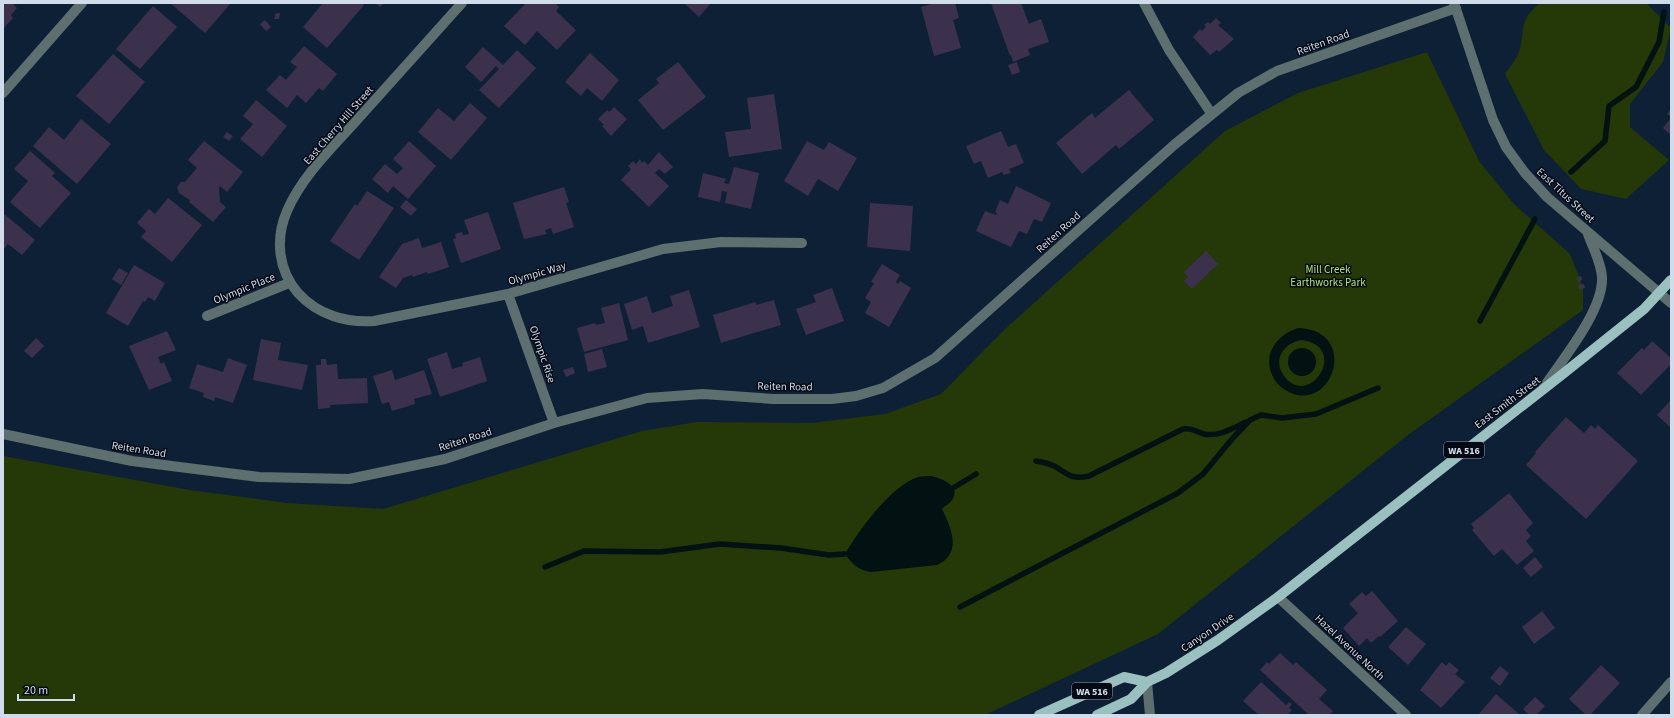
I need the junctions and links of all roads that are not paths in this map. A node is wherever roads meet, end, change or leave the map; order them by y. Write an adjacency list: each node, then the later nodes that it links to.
1 (82, 3): 5 (street)
2 (462, 3): 10 (street, East Cherry Hill Street)
3 (1144, 3): 6 (street)
4 (1455, 6): 6 (street, Reiten Road); 7 (street, East Titus Street)
5 (3, 93)
6 (1211, 113): 16 (street, Reiten Road)
7 (1587, 232): 11 (street, East Titus Street); 15 (street)
8 (802, 243): 12 (street, Olympic Way)
9 (1671, 280): 11 (main road, East Smith Street / WA 516)
10 (289, 283): 12 (street, Olympic Way); 14 (street, Olympic Place)
11 (1659, 292): 13 (street, East Titus Street); 15 (main road, East Smith Street / WA 516)
12 (508, 294): 16 (street, Olympic Rise)
13 (1671, 303)
14 (207, 316)
15 (1541, 392): 18 (main road, East Smith Street / WA 516)
16 (554, 423): 17 (street, Reiten Road)
17 (3, 434)
18 (1278, 597): 19 (main road, Canyon Drive / WA 516); 24 (street, Hazel Avenue North)
19 (1147, 682): 21 (main road, WA 516); 22 (main road, Canyon Drive / WA 516); 23 (street)
20 (1671, 682): 25 (street)
21 (1039, 715)
22 (1097, 715)
23 (1150, 715)
24 (1406, 715)
25 (1642, 715)

